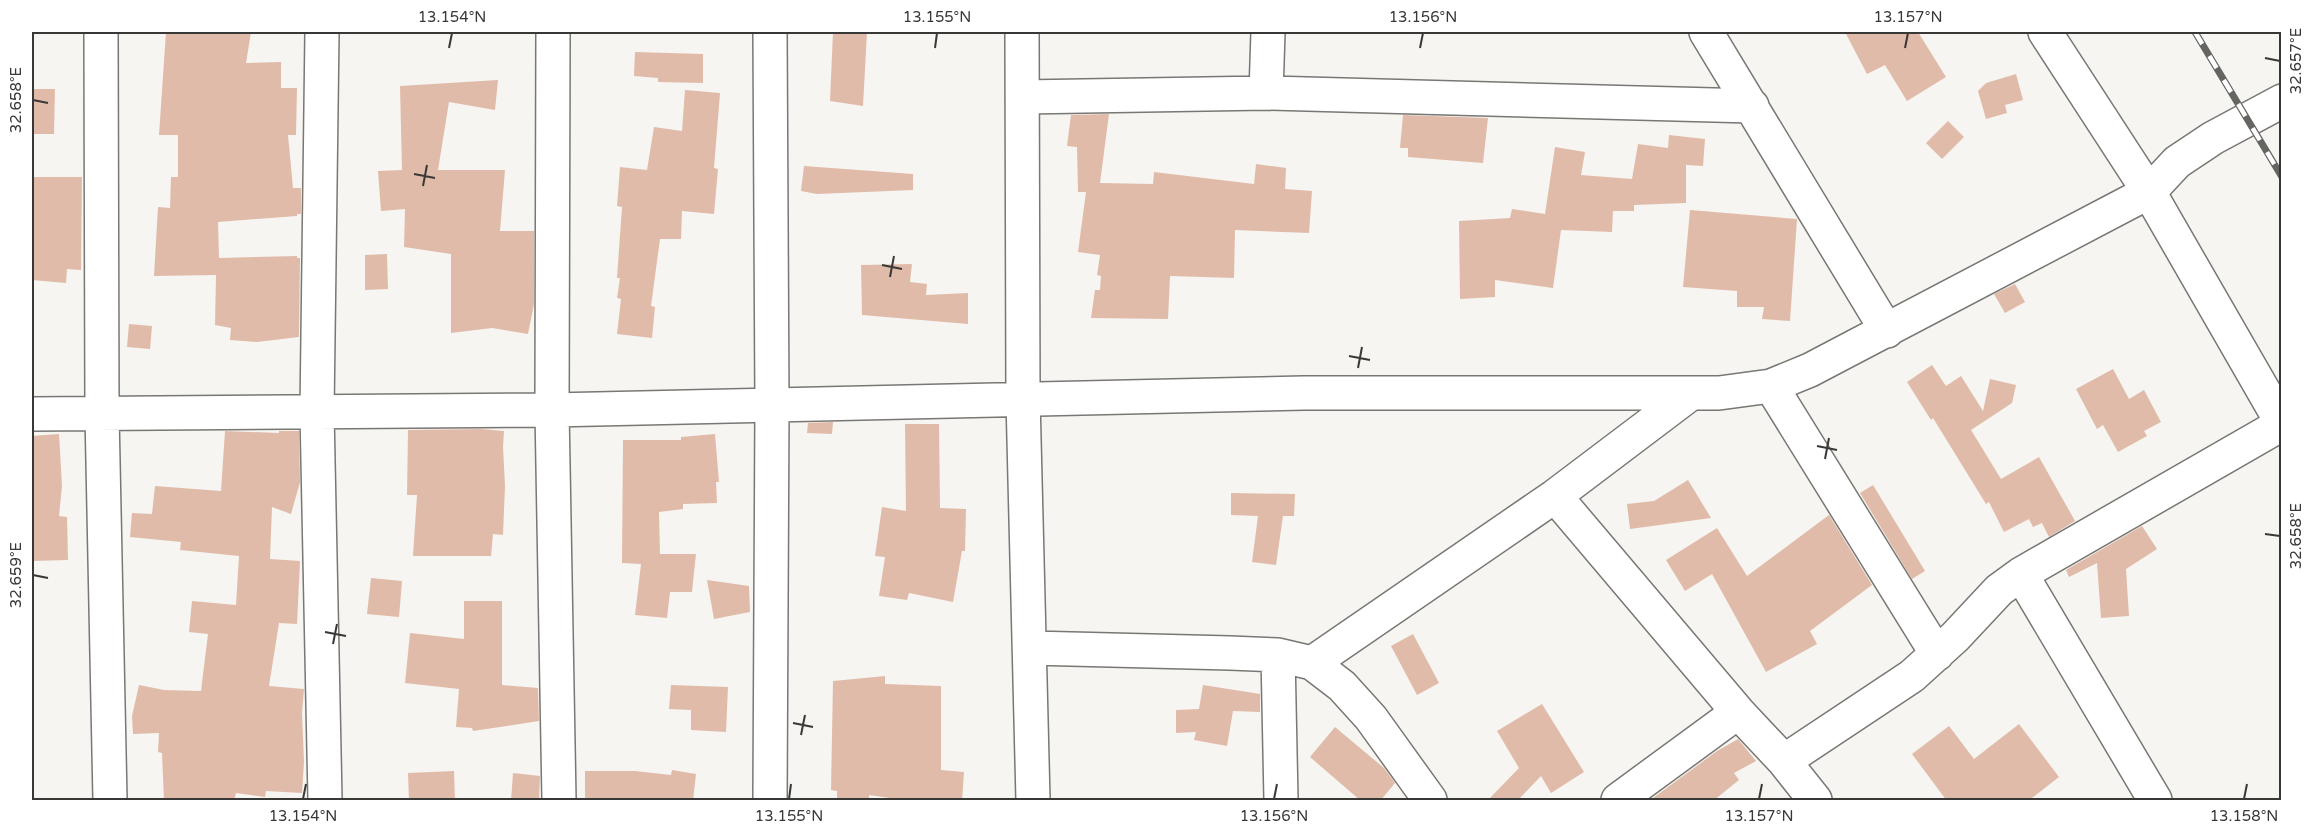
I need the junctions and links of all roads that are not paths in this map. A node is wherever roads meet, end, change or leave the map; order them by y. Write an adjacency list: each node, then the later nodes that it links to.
1 (101, 32): 22 (street)
2 (322, 32): 20 (street)
3 (554, 32): 19 (street)
4 (770, 32): 18 (street)
5 (1022, 32): 10 (street)
6 (1268, 32): 9 (street)
7 (1706, 32): 12 (street)
8 (2045, 32): 13 (street)
9 (1266, 93): 10 (street); 12 (street)
10 (1023, 97): 17 (street)
11 (2282, 101): 13 (street)
12 (1752, 106): 14 (street)
13 (2149, 192): 14 (street); 23 (street)
14 (1887, 331): 15 (street)
15 (1771, 386): 16 (street); 27 (street)
16 (1690, 394): 17 (street); 24 (street)
17 (1023, 399): 18 (street); 26 (street)
18 (772, 406): 19 (street); 35 (street)
19 (552, 410): 20 (street); 34 (street)
20 (317, 412): 22 (street); 33 (street)
21 (32, 414): 22 (street)
22 (102, 414): 32 (street)
23 (2282, 424): 25 (street)
24 (1555, 496): 29 (street); 30 (street)
25 (2021, 574): 27 (street); 41 (street)
26 (1031, 648): 28 (street); 36 (street)
27 (1937, 654): 31 (street)
28 (1278, 656): 29 (street); 37 (street)
29 (1312, 663): 38 (street)
30 (1738, 712): 31 (street); 39 (street)
31 (1784, 761): 40 (street)
32 (110, 801)
33 (325, 801)
34 (559, 801)
35 (770, 801)
36 (1033, 801)
37 (1281, 801)
38 (1430, 801)
39 (1617, 801)
40 (1815, 801)
41 (2155, 801)

